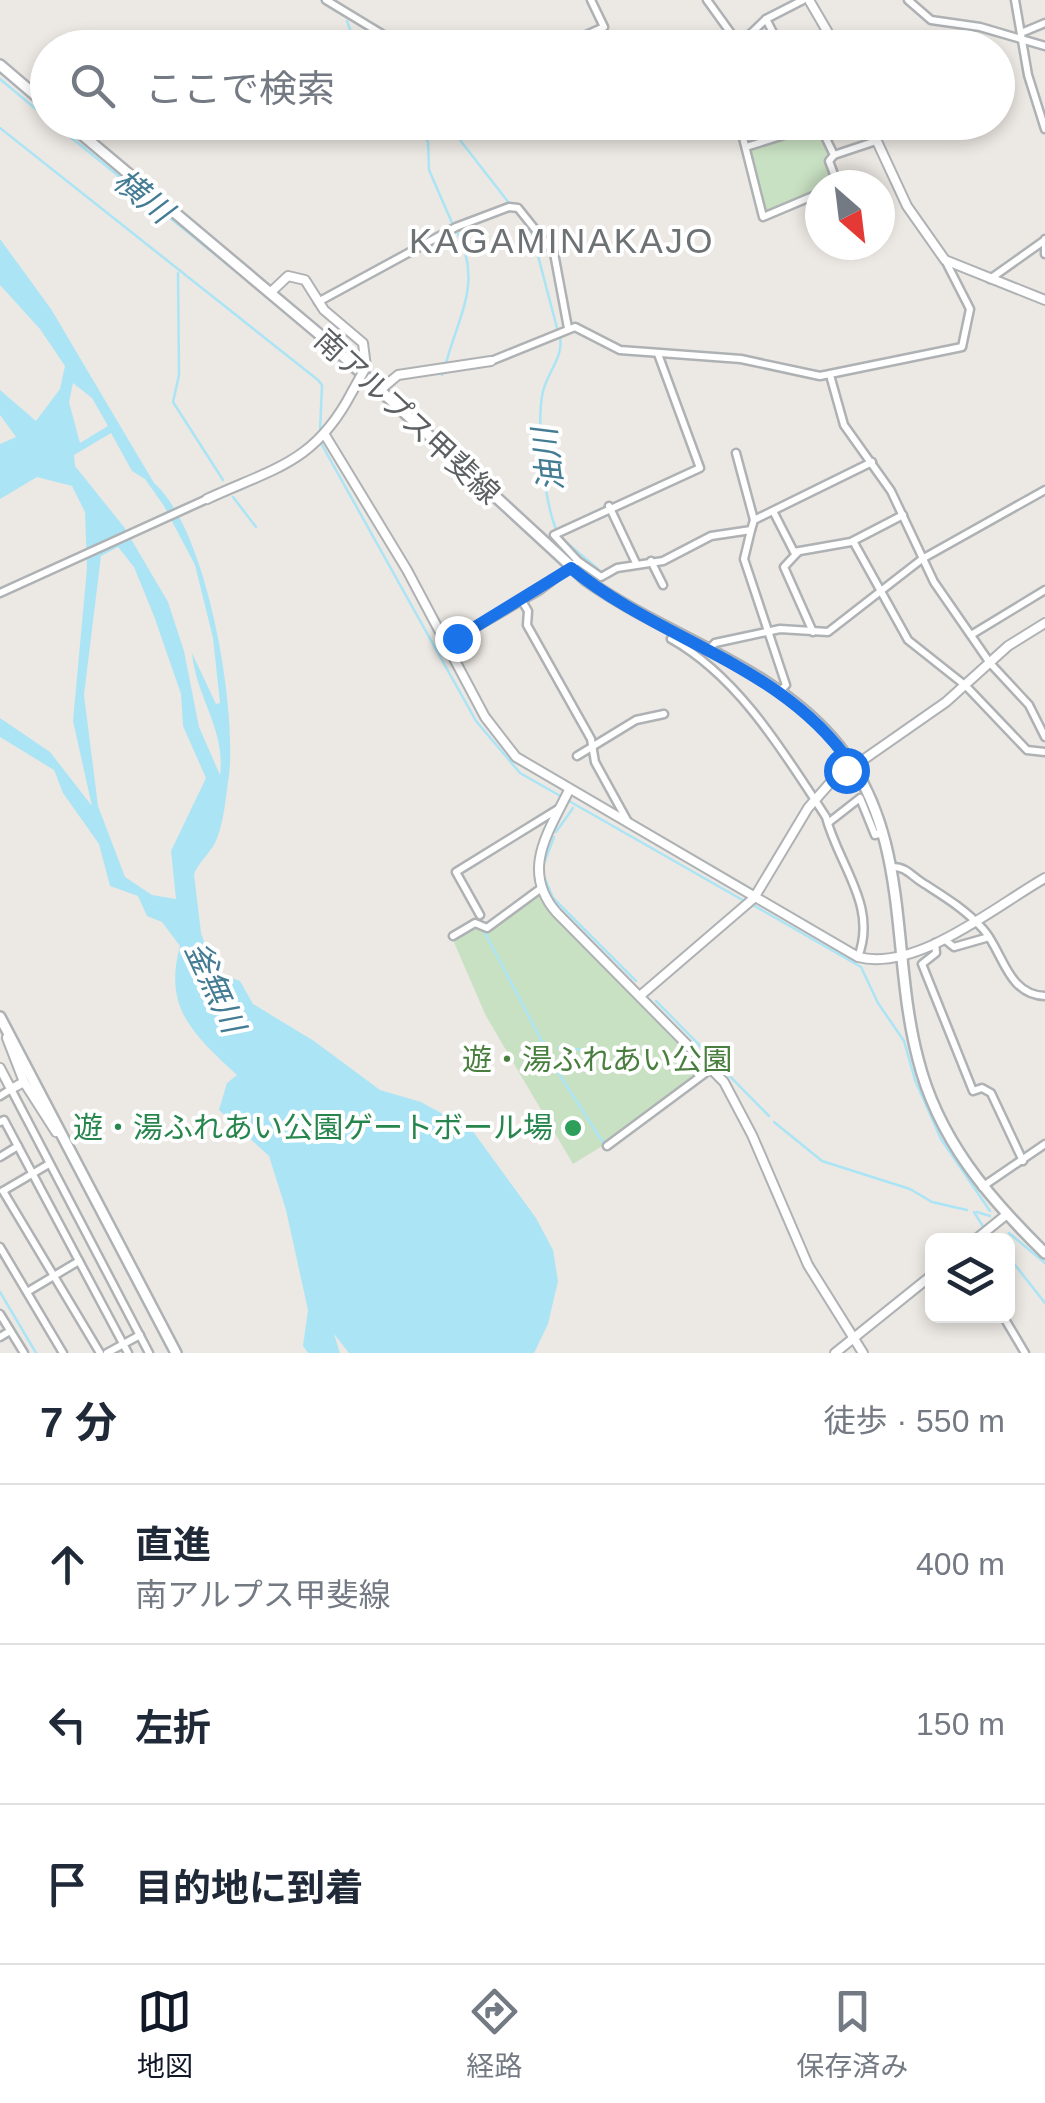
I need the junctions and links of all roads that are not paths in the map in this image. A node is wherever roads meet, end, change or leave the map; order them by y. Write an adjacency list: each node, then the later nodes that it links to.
1 (326, 0): 9 (street)
2 (707, 0): 11 (street)
3 (806, 0): 7 (street); 14 (street)
4 (908, 0): 15 (street)
5 (1015, 0): 17 (street)
6 (595, 1): 10 (street)
7 (766, 20): 12 (street); 13 (street)
8 (1045, 24): 17 (street)
9 (375, 30)
10 (597, 30)
11 (727, 30)
12 (754, 30)
13 (771, 30)
14 (825, 30)
15 (988, 30)
16 (1015, 35): 17 (street)
17 (1022, 36): 18 (street); 21 (street)
18 (1045, 46)
19 (0, 64): 20 (main road)
20 (30, 90)
21 (1045, 129)
22 (88, 140): 35 (main road, 南アルプス甲斐線)
23 (744, 140): 27 (street)
24 (767, 140): 27 (street)
25 (827, 140): 28 (street)
26 (876, 141): 28 (street); 33 (street)
27 (746, 147): 30 (street)
28 (834, 155): 29 (street)
29 (832, 170)
30 (805, 199)
31 (1045, 240): 32 (street); 34 (street)
32 (1045, 254)
33 (944, 260): 34 (street); 41 (street)
34 (990, 279): 36 (street)
35 (270, 292): 37 (street); 42 (main road, 南アルプス甲斐線)
36 (1045, 300)
37 (318, 302): 38 (street); 43 (street, bridge)
38 (568, 328): 39 (street); 40 (street)
39 (658, 354): 41 (street); 48 (street)
40 (491, 362): 42 (street)
41 (830, 375): 45 (street)
42 (380, 391): 58 (main road, 南アルプス甲斐線)
43 (326, 436): 47 (street); 80 (street)
44 (736, 454): 51 (street)
45 (872, 462): 49 (street); 50 (street)
46 (1045, 490): 55 (street)
47 (207, 499): 62 (street)
48 (609, 506): 57 (street); 58 (street)
49 (773, 511): 51 (street); 54 (street)
50 (903, 515): 53 (street); 55 (street)
51 (754, 520): 52 (street)
52 (752, 530): 56 (street); 65 (street)
53 (853, 541): 54 (street); 61 (street)
54 (798, 552): 67 (street)
55 (922, 559): 61 (street); 68 (street)
56 (651, 562): 57 (street); 59 (street)
57 (636, 563): 58 (street)
58 (574, 565): 63 (street); 66 (main road, 南アルプス甲斐線)
59 (664, 586)
60 (1045, 590): 68 (street)
61 (883, 592): 67 (street); 72 (street)
62 (0, 593)
63 (522, 601): 69 (street); 76 (street)
64 (1045, 624): 71 (street)
65 (768, 631): 67 (street); 70 (street); 73 (street)
66 (675, 632): 70 (main road, 南アルプス甲斐線); 81 (street)
67 (813, 632)
68 (971, 635): 71 (street)
69 (457, 638)
70 (708, 650): 73 (main road, 南アルプス甲斐線)
71 (990, 663): 72 (street); 75 (street)
72 (966, 686): 77 (street); 79 (street)
73 (780, 692): 79 (main road, 南アルプス甲斐線)
74 (664, 714): 76 (street)
75 (1045, 738)
76 (592, 745): 78 (street); 84 (street)
77 (1045, 752)
78 (577, 756)
79 (852, 766): 81 (street); 85 (main road, 南アルプス甲斐線)
80 (568, 790): 82 (street); 84 (street)
81 (815, 800): 83 (street); 89 (street)
82 (559, 809): 88 (street); 90 (street)
83 (828, 823): 85 (street); 95 (street)
84 (631, 828): 89 (street)
85 (884, 832): 86 (main road, 南アルプス甲斐線)
86 (892, 867): 91 (street); 96 (main road, 南アルプス甲斐線)
87 (1045, 878): 91 (street)
88 (540, 889): 92 (street); 97 (street)
89 (754, 898): 95 (street); 97 (street)
90 (480, 915)
91 (972, 920): 93 (street); 94 (street)
92 (453, 936)
93 (988, 937): 94 (street); 98 (street)
94 (939, 940): 96 (street); 112 (street)
95 (858, 957): 96 (street)
96 (905, 958): 115 (main road, 南アルプス甲斐線)
97 (641, 995): 102 (street)
98 (1045, 996)
99 (0, 1018): 100 (main road)
100 (7, 1030): 103 (street); 107 (main road)
101 (0, 1068): 104 (street)
102 (713, 1068): 110 (street); 130 (street)
103 (24, 1082): 104 (street); 107 (street)
104 (11, 1090): 105 (street); 113 (street)
105 (0, 1096)
106 (0, 1122): 109 (street)
107 (60, 1132): 137 (main road)
108 (1045, 1144): 112 (street)
109 (18, 1146): 111 (street); 114 (street)
110 (607, 1146)
111 (0, 1157)
112 (1023, 1161): 115 (street)
113 (49, 1164): 114 (street); 128 (street)
114 (32, 1173): 116 (street); 121 (street)
115 (982, 1188): 117 (main road, 南アルプス甲斐線)
116 (2, 1192): 122 (street)
117 (1006, 1215): 118 (street); 120 (main road, 南アルプス甲斐線)
118 (984, 1233)
119 (0, 1247): 124 (street)
120 (1045, 1253)
121 (79, 1261): 122 (street); 131 (street)
122 (54, 1276): 124 (street); 134 (street)
123 (925, 1281): 130 (street)
124 (27, 1292): 133 (street)
125 (0, 1314): 127 (street)
126 (1007, 1323): 140 (street)
127 (10, 1331): 129 (street); 132 (street)
128 (140, 1334): 131 (street); 136 (street)
129 (0, 1337)
130 (853, 1338): 138 (street); 139 (street)
131 (123, 1344): 134 (street); 135 (street)
132 (24, 1353)
133 (63, 1353)
134 (104, 1353)
135 (128, 1353)
136 (149, 1353)
137 (176, 1353)
138 (835, 1353)
139 (863, 1353)
140 (1025, 1353)

